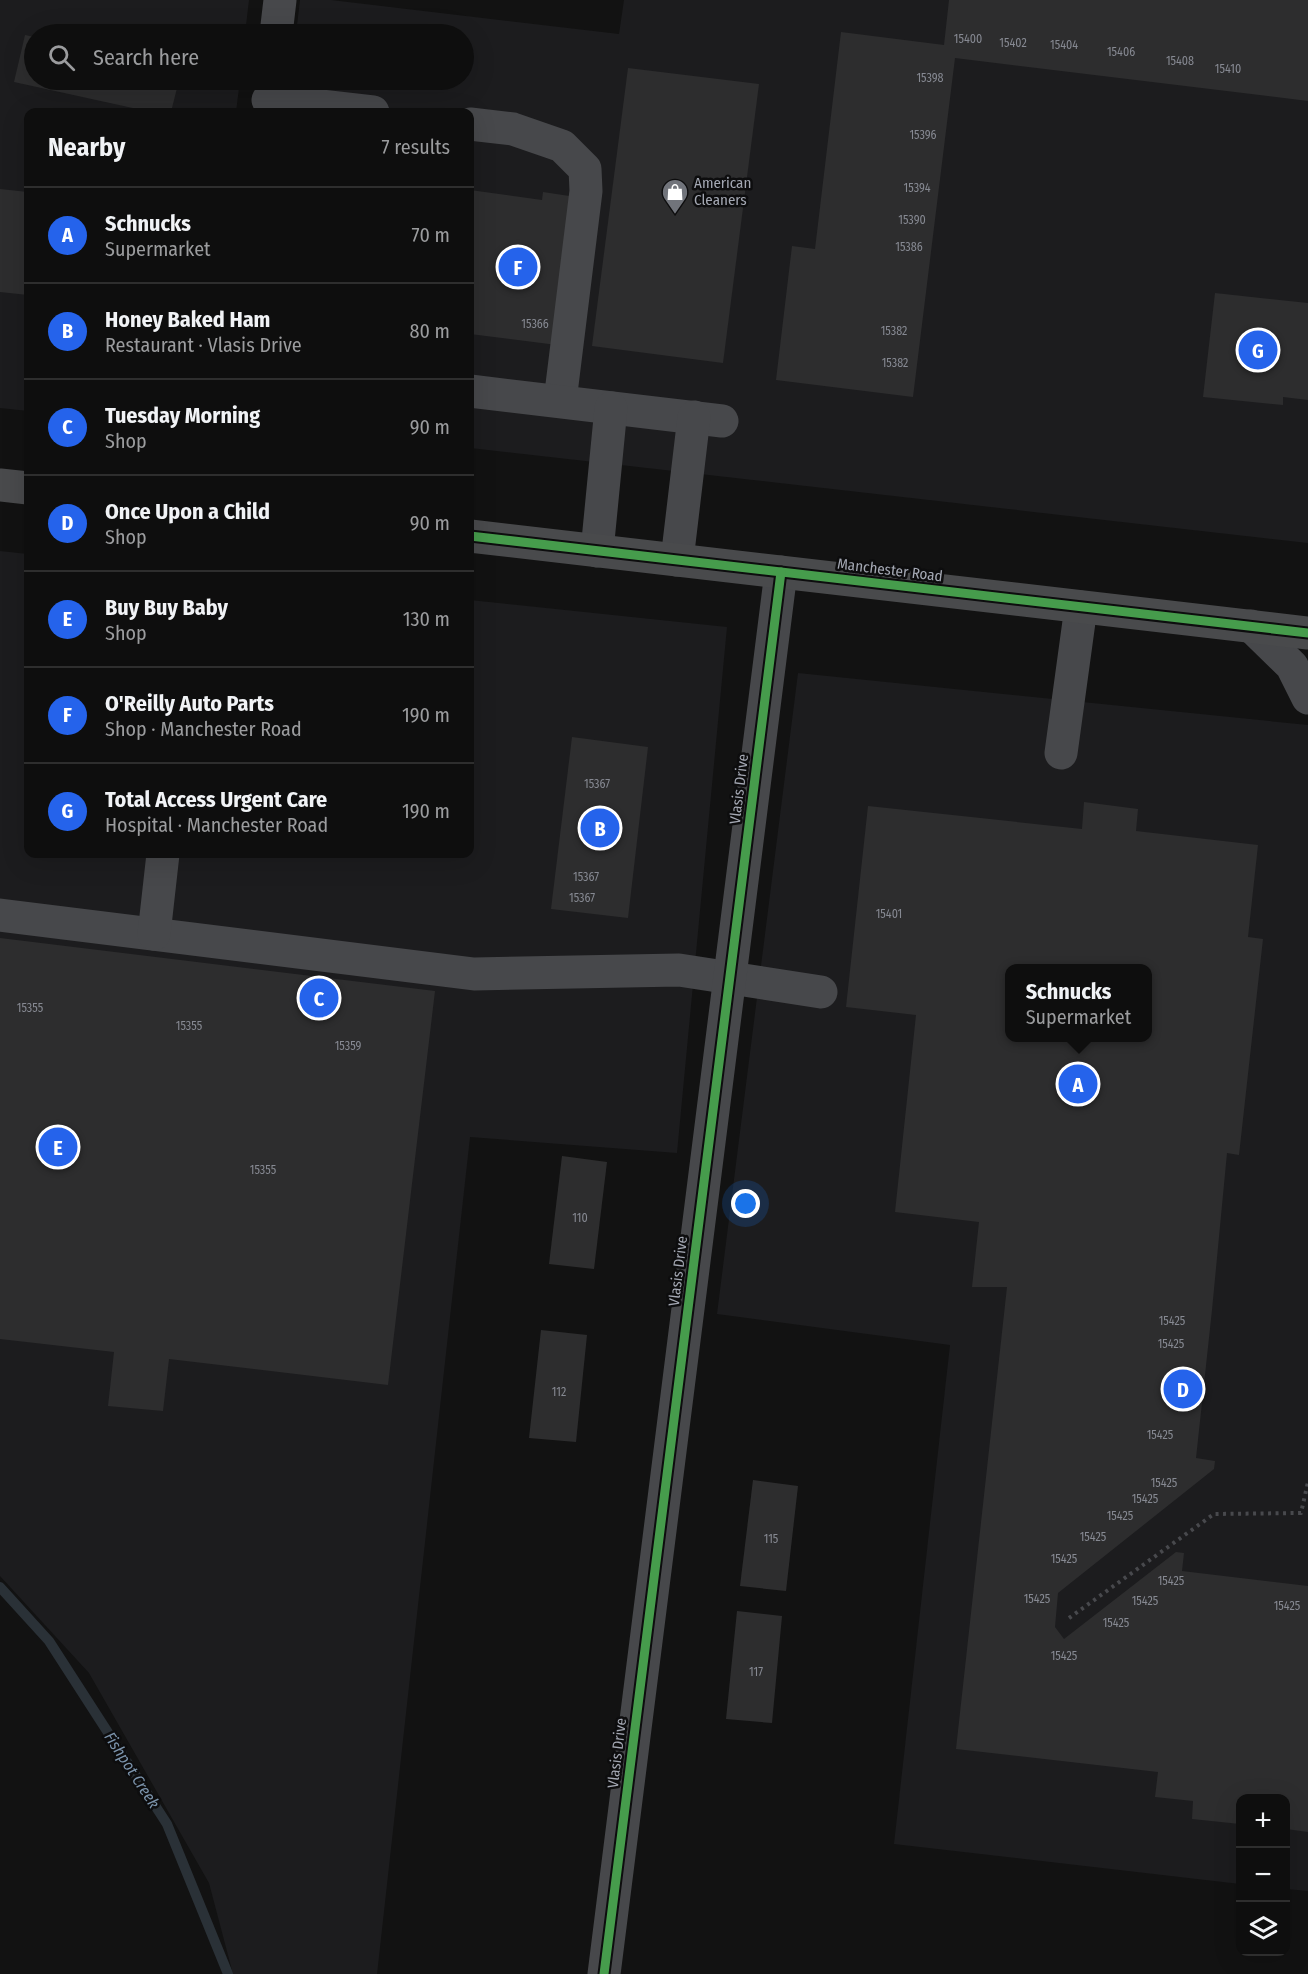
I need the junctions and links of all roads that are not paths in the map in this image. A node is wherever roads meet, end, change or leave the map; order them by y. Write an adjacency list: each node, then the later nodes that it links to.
1 (280, 0): 2 (street)
2 (277, 24)
3 (269, 97): 4 (street)
4 (345, 108)
5 (474, 124): 7 (street)
6 (474, 391): 7 (street)
7 (560, 401): 8 (street)
8 (611, 408): 12 (street); 13 (street)
9 (0, 484): 10 (highway)
10 (24, 487)
11 (474, 536): 12 (highway, Manchester Road)
12 (597, 551): 13 (highway, Manchester Road)
13 (677, 560): 14 (highway, Manchester Road)
14 (781, 572): 15 (highway, Manchester Road); 23 (street, Vlasis Drive)
15 (1082, 607): 16 (highway, Manchester Road); 19 (street)
16 (1251, 626): 17 (highway, Manchester Road); 18 (street)
17 (1308, 633)
18 (1308, 698)
19 (1061, 753)
20 (163, 858): 22 (street)
21 (0, 915): 22 (street)
22 (154, 934): 23 (street)
23 (730, 978): 24 (street); 25 (street, Vlasis Drive)
24 (821, 992)
25 (604, 1974)

